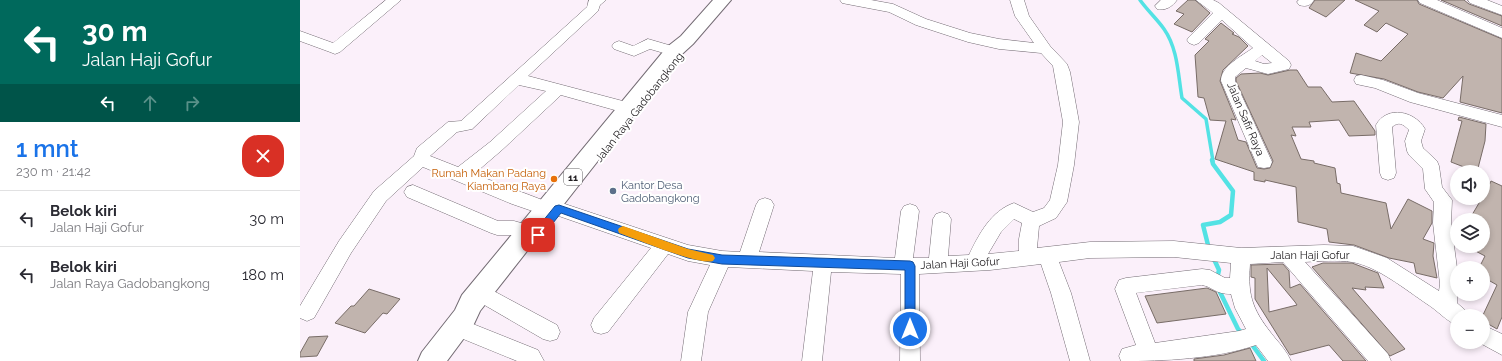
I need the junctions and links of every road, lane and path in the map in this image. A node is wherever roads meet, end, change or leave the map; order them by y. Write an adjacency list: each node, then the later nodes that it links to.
1 (394, 0): 12 (street)
2 (599, 0): 19 (street)
3 (847, 0): 17 (street)
4 (1017, 0): 17 (street)
5 (1203, 0): 10 (street)
6 (1426, 0): 11 (street)
7 (1475, 0): 9 (street)
8 (719, 1): 14 (highway, Jalan Raya Gadobangkong / 11)
9 (1502, 11)
10 (1220, 14): 13 (street); 16 (street)
11 (1502, 33)
12 (300, 36)
13 (1194, 40)
14 (681, 45): 15 (street); 22 (highway, Jalan Raya Gadobangkong / 11); 30 (highway, Jalan Raya Gadobangkong / 11)
15 (620, 46)
16 (1262, 48): 18 (street, Jalan Safir Raya); 18 (street)
17 (1044, 49): 33 (street)
18 (1243, 62): 25 (street, Jalan Safir Raya)
19 (517, 79): 21 (street); 24 (street)
20 (1361, 80): 23 (street)
21 (558, 89): 22 (street); 27 (street)
22 (629, 108): 30 (highway, Jalan Raya Gadobangkong / 11)
23 (1502, 121)
24 (421, 160): 27 (street, Jalan Haji Gofur); 49 (street)
25 (1264, 162)
26 (1388, 173): 47 (street)
27 (460, 174): 30 (street, Jalan Haji Gofur)
28 (413, 192): 34 (street)
29 (765, 205): 40 (street)
30 (553, 209): 34 (highway, Jalan Raya Gadobangkong / 11); 35 (street, Jalan Haji Gofur); 46 (highway, Jalan Raya Gadobangkong / 11)
31 (910, 211): 44 (street)
32 (942, 219): 43 (street)
33 (1032, 220): 37 (street); 42 (street)
34 (529, 232): 50 (highway, Jalan Raya Gadobangkong / 11)
35 (664, 245): 39 (street, Jalan Haji Gofur); 51 (street)
36 (1287, 254): 38 (street, Jalan Haji Gofur); 48 (street, Jalan Haji Gofur); 65 (street)
37 (1038, 256): 38 (street, Jalan Haji Gofur); 42 (street, Jalan Haji Gofur); 63 (street)
38 (1241, 256): 45 (street)
39 (722, 260): 40 (street, Jalan Haji Gofur); 60 (street)
40 (747, 260): 41 (street, Jalan Haji Gofur)
41 (823, 263): 44 (street, Jalan Haji Gofur); 61 (street)
42 (975, 263): 43 (street, Jalan Haji Gofur)
43 (938, 265): 44 (street, Jalan Haji Gofur)
44 (906, 266): 62 (street)
45 (1224, 284): 53 (street); 56 (street)
46 (488, 297): 50 (highway, Jalan Raya Gadobangkong / 11); 52 (street)
47 (1452, 309)
48 (1450, 310)
49 (307, 312)
50 (461, 323): 58 (highway, Jalan Raya Gadobangkong / 11); 59 (street)
51 (601, 325)
52 (550, 332)
53 (1252, 337): 56 (street); 64 (street)
54 (1490, 338): 55 (street)
55 (1502, 346)
56 (1149, 353): 57 (street)
57 (1129, 356)
58 (431, 361)
59 (534, 361)
60 (691, 361)
61 (812, 361)
62 (910, 361)
63 (1080, 361)
64 (1281, 361)
65 (1381, 361)

